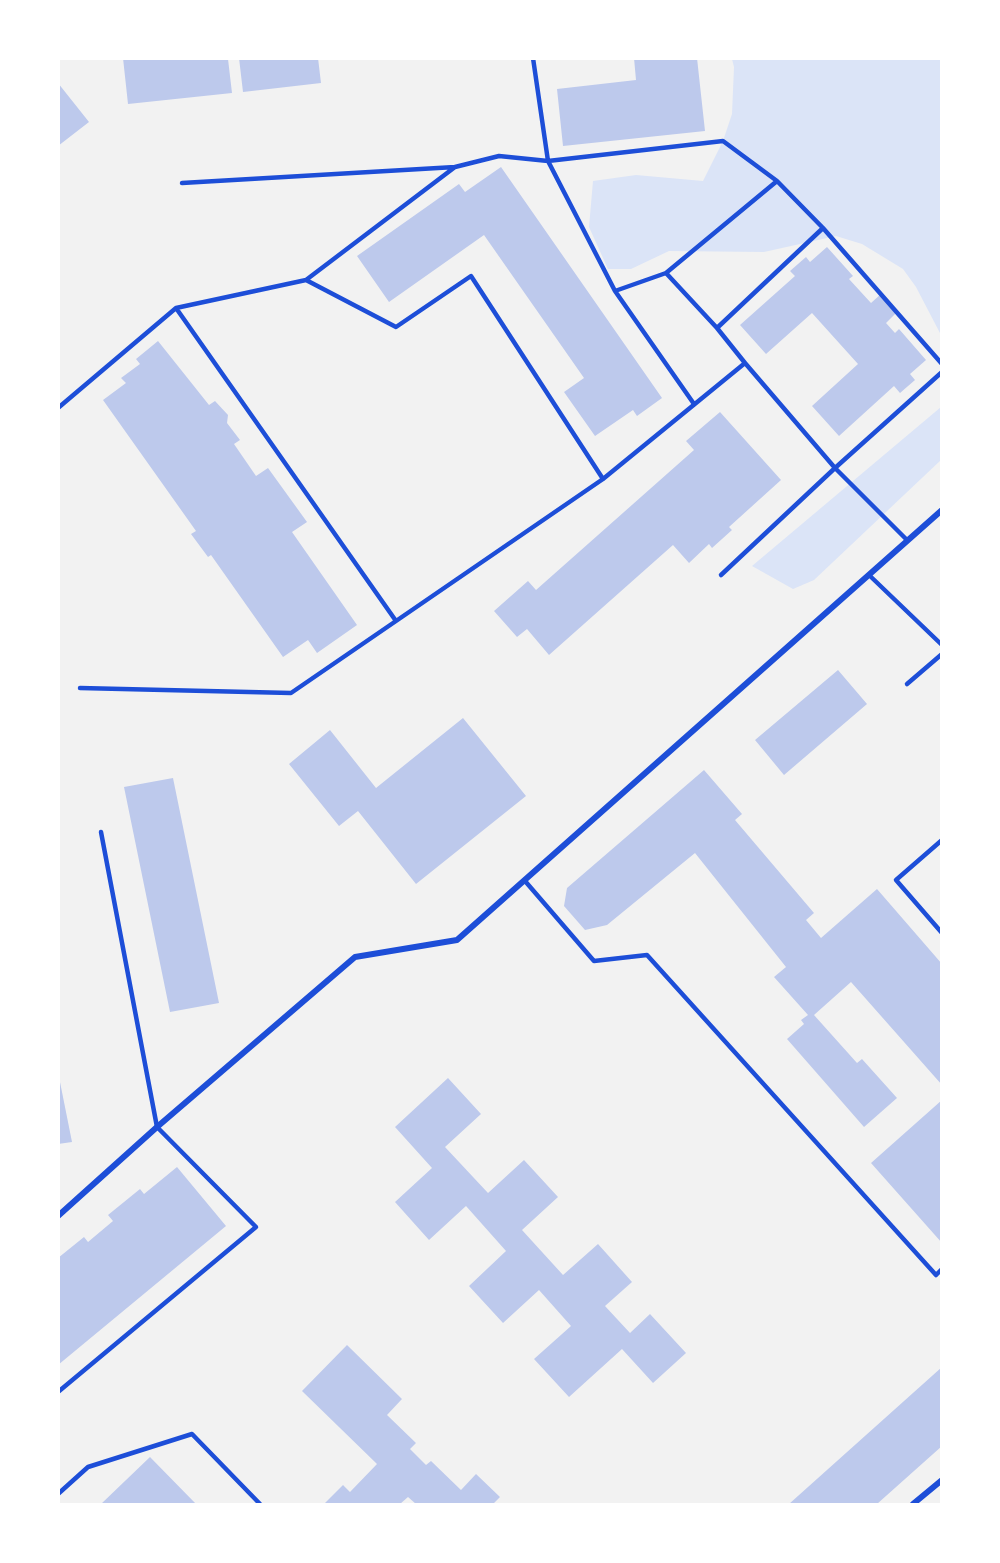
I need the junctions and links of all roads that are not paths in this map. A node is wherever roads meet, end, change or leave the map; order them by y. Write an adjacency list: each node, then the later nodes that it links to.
1 (533, 58): 2 (lane)
2 (548, 161): 3 (lane); 4 (lane); 9 (lane)
3 (455, 167): 5 (lane); 8 (lane)
4 (777, 182): 6 (lane); 7 (lane)
5 (182, 183)
6 (823, 228): 11 (lane); 13 (lane)
7 (666, 273): 9 (lane); 11 (lane)
8 (306, 280): 10 (lane); 18 (lane)
9 (615, 291): 15 (lane)
10 (176, 308): 16 (lane); 23 (lane)
11 (717, 328): 12 (lane)
12 (745, 363): 15 (lane); 17 (lane)
13 (942, 364)
14 (942, 372): 17 (lane)
15 (694, 404): 18 (lane)
16 (58, 408)
17 (835, 468): 20 (lane); 21 (lane)
18 (603, 479): 23 (lane)
19 (942, 510): 20 (street)
20 (907, 540): 22 (street)
21 (721, 575)
22 (869, 575): 24 (lane); 30 (street)
23 (396, 621): 27 (lane)
24 (942, 645)
25 (942, 654): 26 (lane)
26 (907, 684)
27 (80, 688)
28 (101, 832): 32 (lane)
29 (942, 840): 31 (lane)
30 (525, 881): 32 (street); 34 (lane)
31 (942, 933)
32 (157, 1127): 33 (street); 35 (lane)
33 (58, 1216)
34 (942, 1269)
35 (58, 1392)
36 (942, 1480): 39 (street)
37 (58, 1494): 38 (lane)
38 (260, 1504)
39 (913, 1504)

